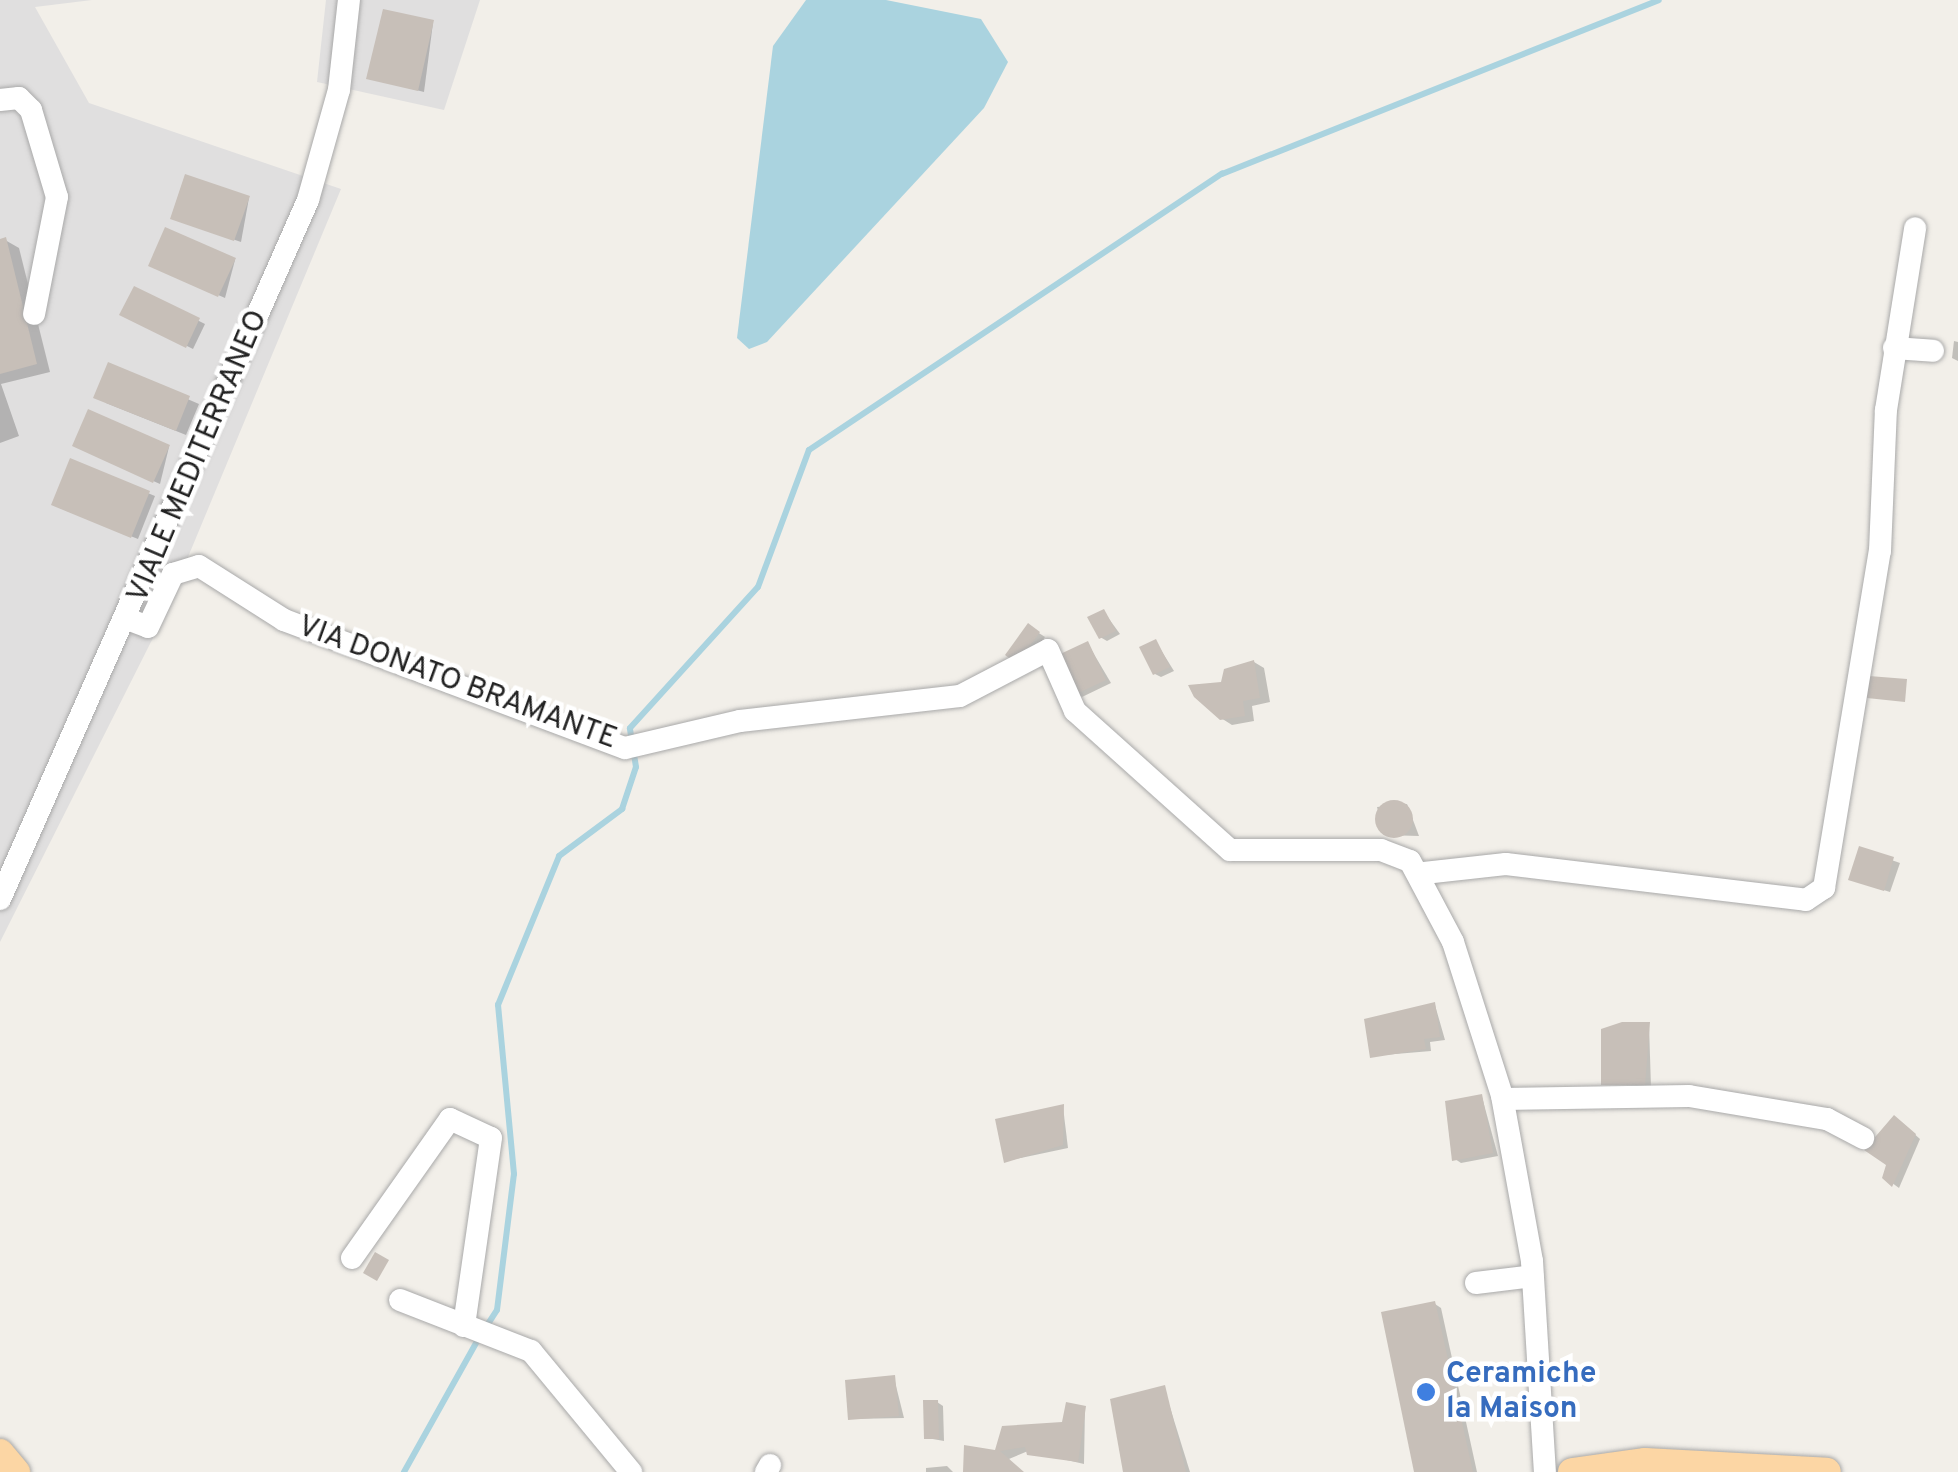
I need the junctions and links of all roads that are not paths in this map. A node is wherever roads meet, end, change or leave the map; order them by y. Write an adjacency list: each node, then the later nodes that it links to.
1 (349, 0): 7 (street, VIALE MEDITERRANEO)
2 (0, 100): 4 (street)
3 (1915, 228): 5 (street)
4 (34, 314)
5 (1894, 348): 6 (street); 8 (street)
6 (1933, 351)
7 (130, 620): 8 (street, VIA DONATO BRAMANTE); 9 (street, VIALE MEDITERRANEO)
8 (1424, 873): 10 (street)
9 (0, 899)
10 (1503, 1099): 11 (street); 13 (street)
11 (1864, 1138)
12 (352, 1258): 16 (street)
13 (1534, 1276): 14 (street); 20 (street)
14 (1476, 1283)
15 (400, 1300): 16 (street)
16 (464, 1326): 19 (street)
17 (0, 1454): 18 (main road)
18 (16, 1472)
19 (631, 1472)
20 (1545, 1472)
21 (1572, 1472): 22 (main road)
22 (1827, 1472)

